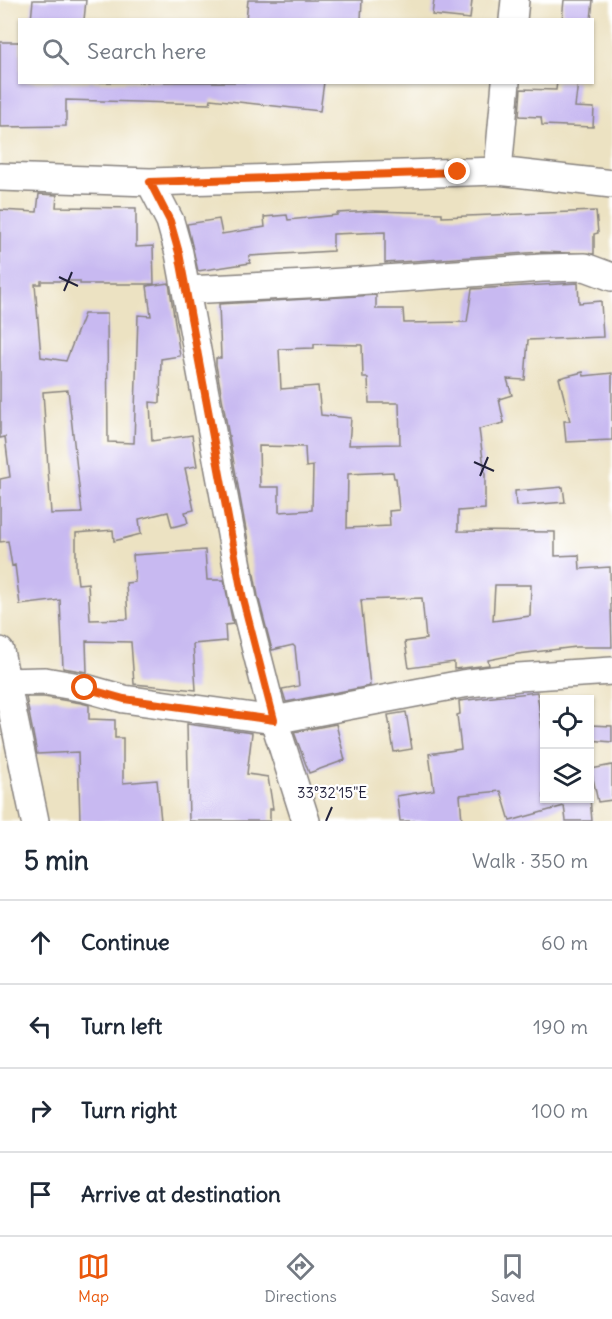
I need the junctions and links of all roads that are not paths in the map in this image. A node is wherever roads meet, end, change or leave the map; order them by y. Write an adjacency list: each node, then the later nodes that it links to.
1 (515, 0): 2 (street)
2 (513, 18)
3 (506, 84): 4 (street)
4 (498, 171): 6 (street); 7 (street)
5 (0, 177): 6 (street)
6 (150, 182): 9 (street)
7 (612, 184)
8 (612, 277): 9 (street)
9 (187, 290): 13 (street)
10 (0, 651): 12 (street)
11 (612, 671): 13 (street)
12 (3, 682): 13 (street); 14 (street)
13 (274, 720): 15 (street)
14 (35, 821)
15 (306, 821)

